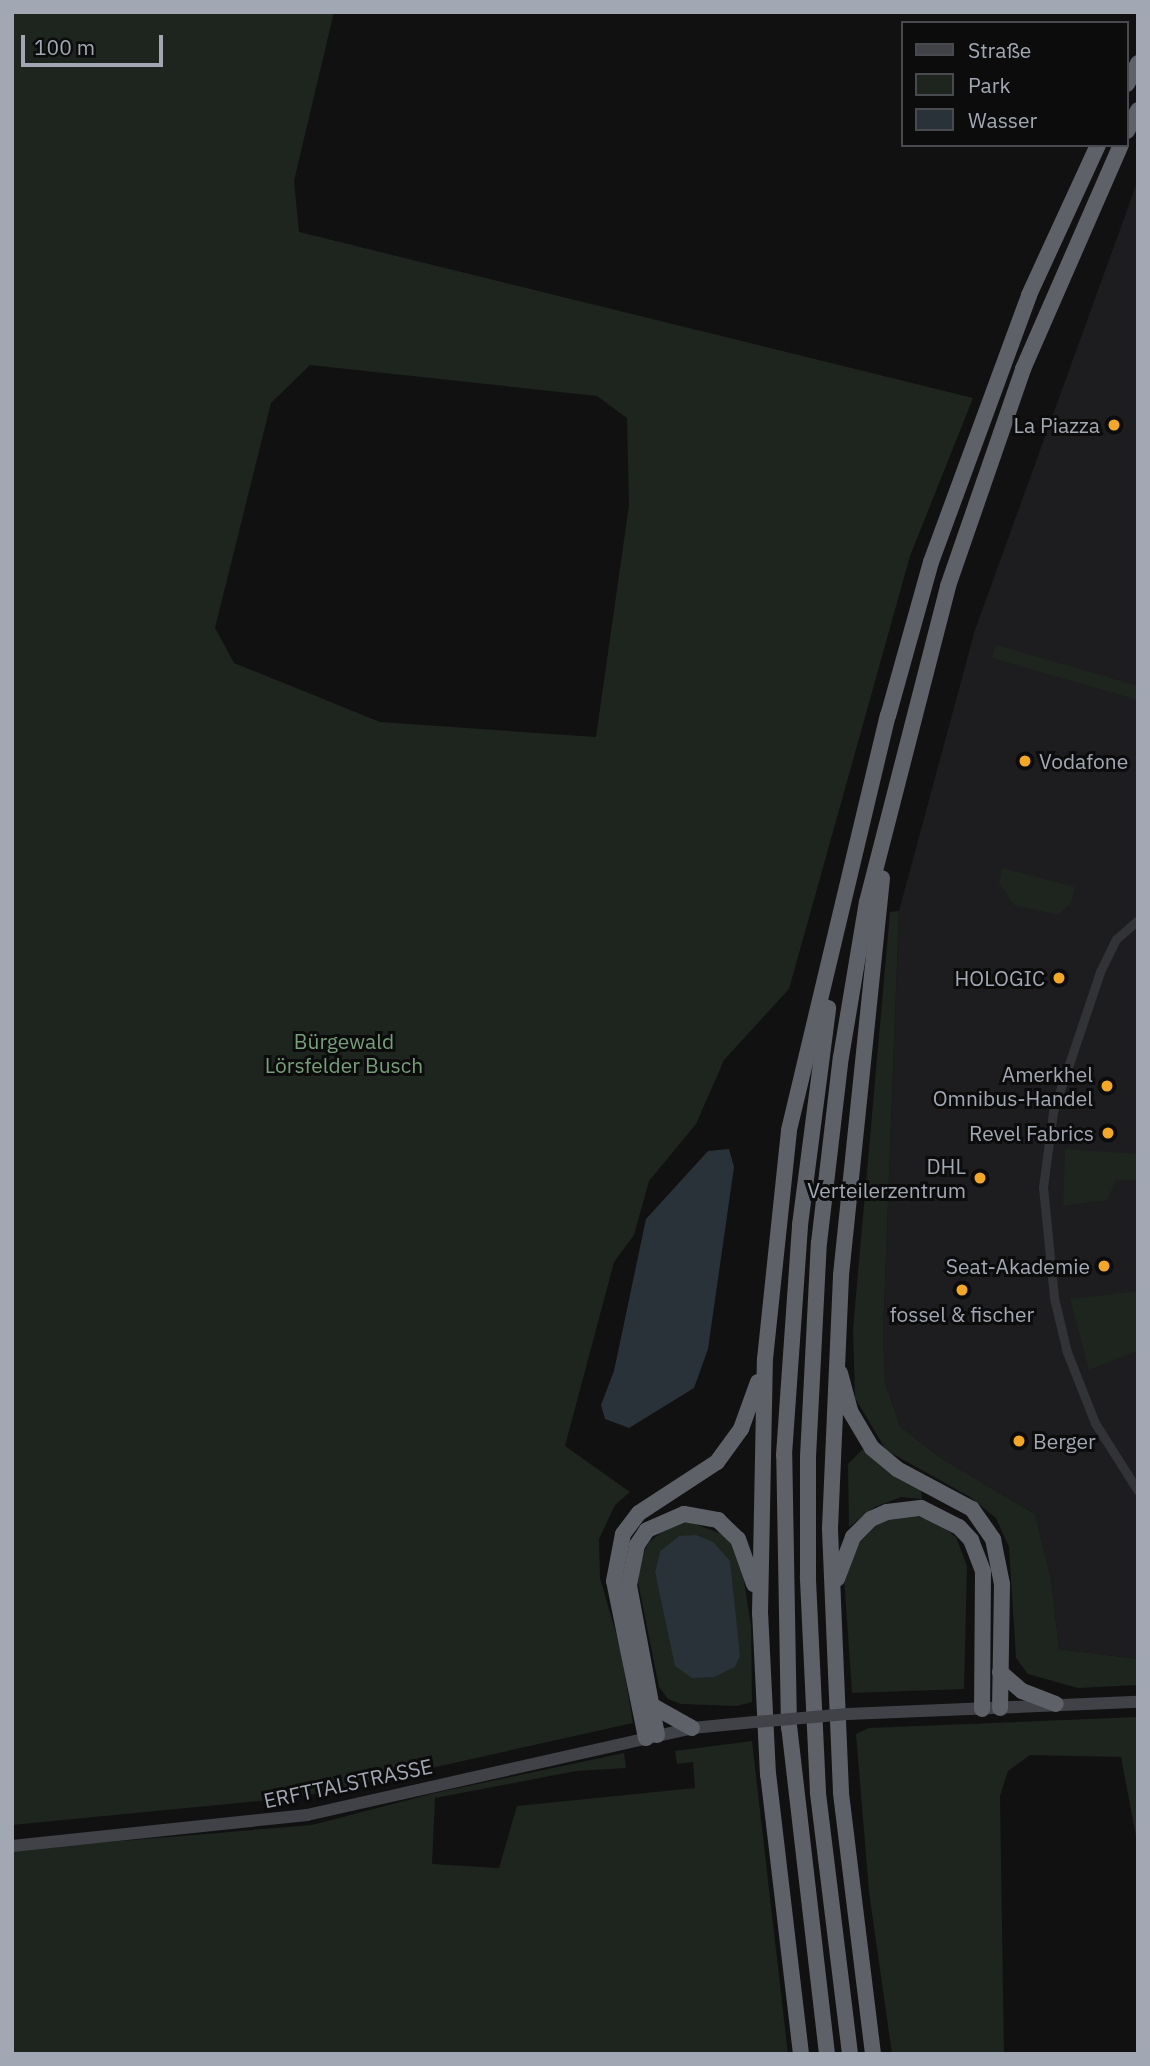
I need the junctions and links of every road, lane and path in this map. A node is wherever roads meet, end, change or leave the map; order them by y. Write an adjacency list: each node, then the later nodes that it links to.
1 (1138, 63): 2 (highway)
2 (1129, 81)
3 (1138, 110): 4 (highway)
4 (1129, 127)
5 (1097, 147): 8 (highway)
6 (1120, 147): 7 (highway)
7 (890, 809): 10 (highway); 26 (highway)
8 (846, 899): 11 (highway); 25 (highway)
9 (1138, 920): 12 (street)
10 (836, 1357): 13 (highway); 15 (highway)
11 (765, 1359): 14 (highway); 22 (highway)
12 (1138, 1491)
13 (831, 1609): 20 (highway); 27 (highway)
14 (760, 1614): 18 (highway); 24 (highway)
15 (1000, 1672): 17 (highway); 19 (highway)
16 (1138, 1702): 17 (main road, ERFTTALSTRASSE)
17 (1056, 1704): 19 (main road, ERFTTALSTRASSE)
18 (651, 1705): 21 (highway); 22 (highway)
19 (1000, 1708): 20 (main road, ERFTTALSTRASSE)
20 (982, 1709): 21 (main road, ERFTTALSTRASSE, bridge)
21 (692, 1728): 22 (main road, ERFTTALSTRASSE)
22 (652, 1736): 23 (main road, ERFTTALSTRASSE)
23 (12, 1846)
24 (801, 2054)
25 (827, 2054)
26 (850, 2054)
27 (873, 2054)

